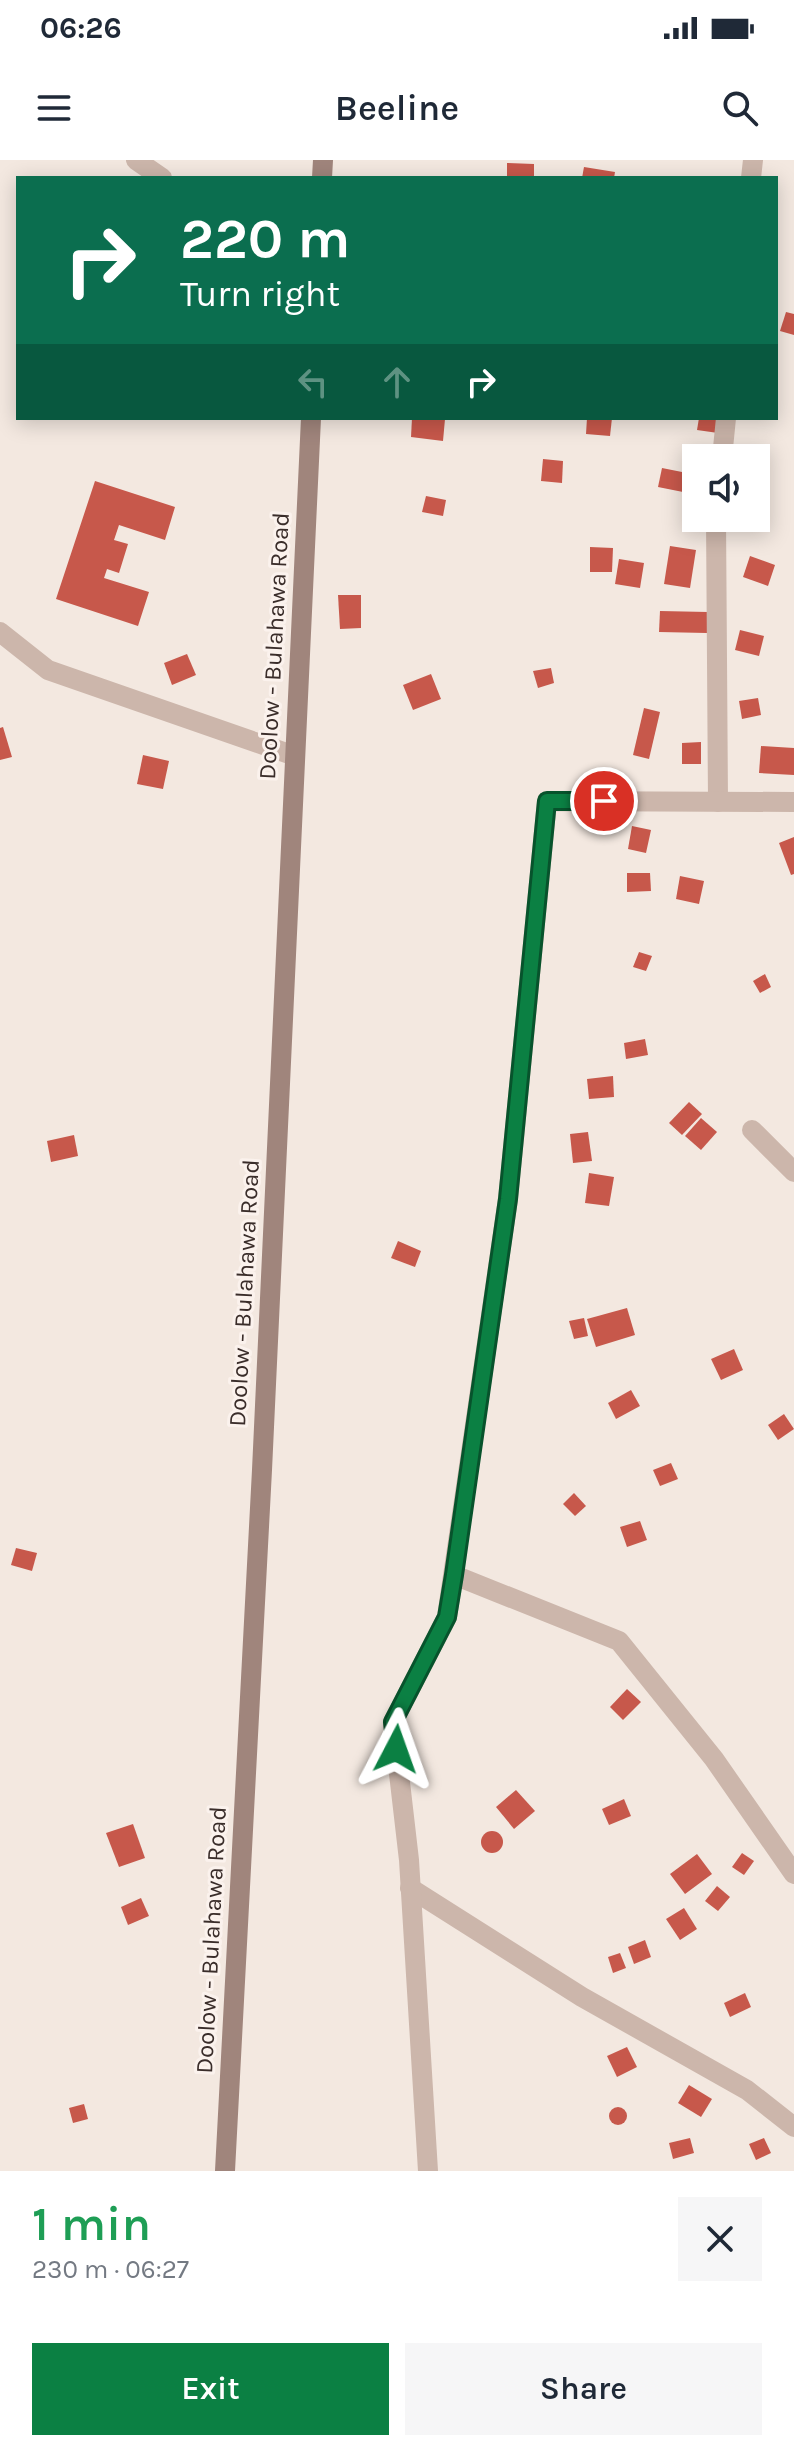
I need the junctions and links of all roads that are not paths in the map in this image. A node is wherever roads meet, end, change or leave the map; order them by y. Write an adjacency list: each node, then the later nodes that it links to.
1 (136, 160): 2 (street)
2 (159, 176)
3 (311, 420): 8 (main road, Doolow - Bulahawa Road)
4 (726, 420): 5 (street)
5 (723, 444)
6 (716, 532): 9 (street)
7 (0, 632): 8 (street)
8 (295, 756): 17 (main road, Doolow - Bulahawa Road)
9 (718, 802): 10 (street); 13 (street)
10 (794, 802)
11 (752, 1130): 12 (street)
12 (794, 1172)
13 (454, 1575): 14 (street); 15 (street)
14 (794, 1874)
15 (410, 1888): 16 (street); 18 (street)
16 (794, 2127)
17 (225, 2171)
18 (428, 2171)

